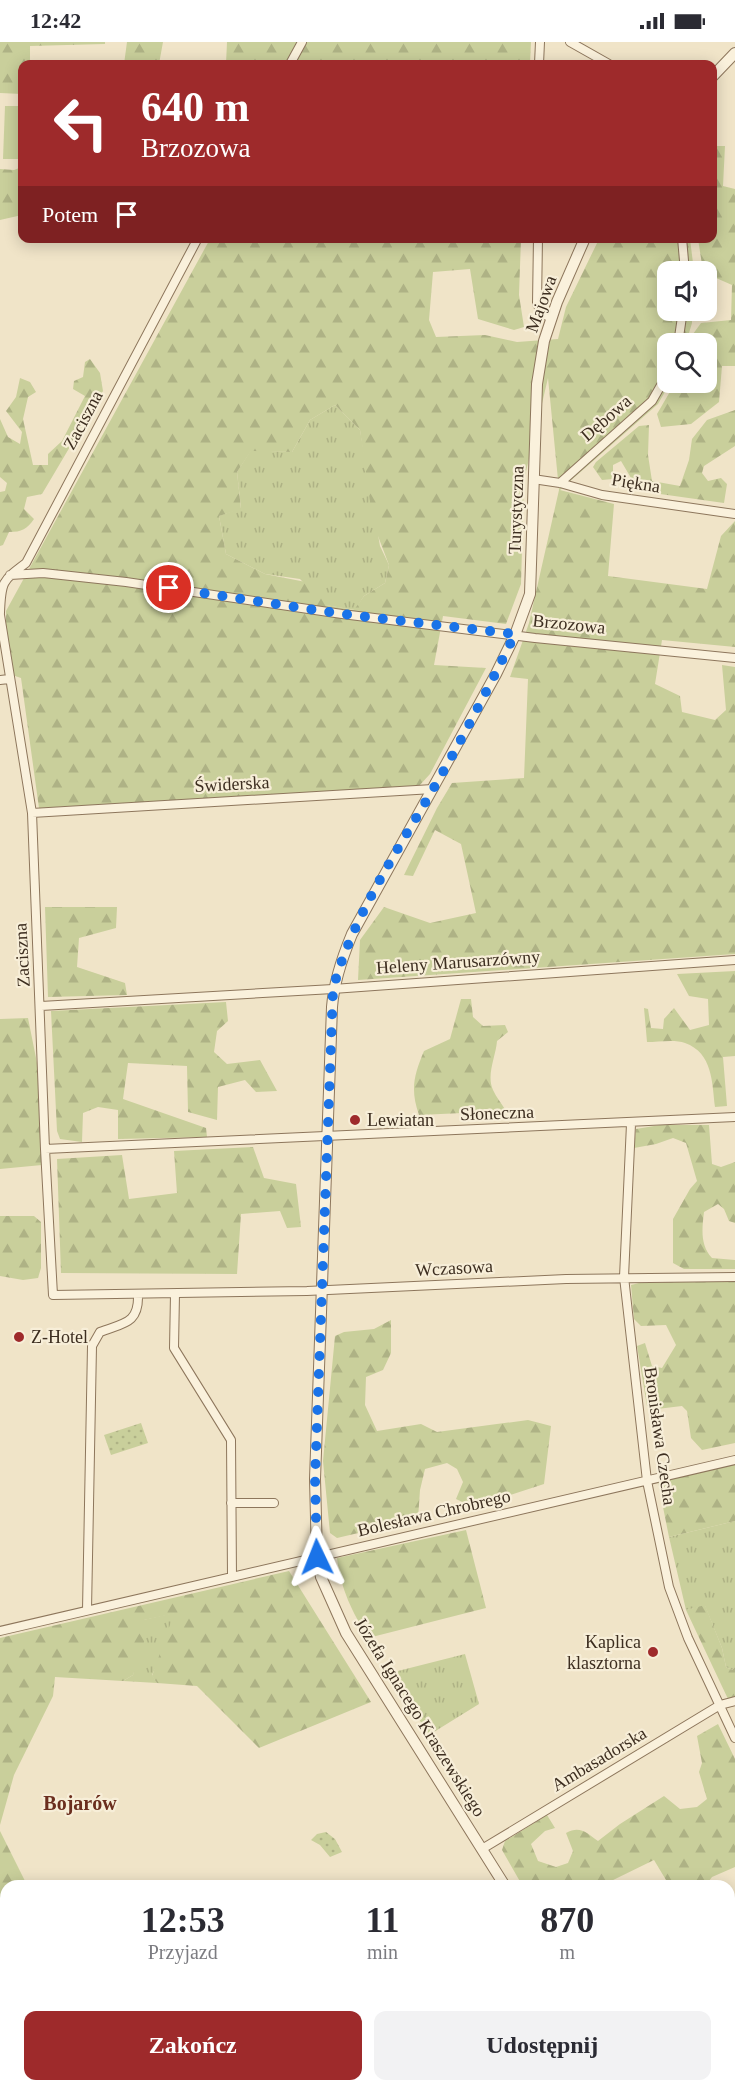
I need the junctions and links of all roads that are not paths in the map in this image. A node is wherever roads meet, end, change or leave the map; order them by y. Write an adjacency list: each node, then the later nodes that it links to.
1 (302, 42): 5 (street)
2 (540, 42): 6 (street)
3 (570, 42): 7 (street)
4 (735, 53): 8 (street)
5 (292, 60)
6 (539, 60)
7 (602, 60)
8 (717, 73)
9 (195, 243): 20 (street, Zaciszna)
10 (538, 243): 14 (street)
11 (583, 243): 14 (street, Majowa)
12 (682, 243): 13 (street)
13 (683, 261)
14 (552, 317): 15 (street, Majowa)
15 (537, 384): 17 (street, Turystyczna)
16 (657, 392): 18 (street, Dębowa)
17 (533, 479): 18 (street, Piękna); 24 (street, Turystyczna)
18 (560, 483): 19 (street, Piękna)
19 (735, 514)
20 (26, 562): 21 (street, Brzozowa); 22 (street, Zaciszna)
21 (43, 573): 22 (street, Brzozowa); 24 (street, Brzozowa)
22 (10, 575): 23 (street, Zaciszna)
23 (0, 614): 26 (street, Zaciszna)
24 (515, 634): 25 (street, Brzozowa); 27 (street, Józefa Ignacego Kraszewskiego)
25 (735, 658)
26 (5, 680): 28 (street, Zaciszna)
27 (433, 789): 28 (street, Świderska); 30 (street, Józefa Ignacego Kraszewskiego)
28 (32, 813): 31 (street, Zaciszna)
29 (735, 960): 30 (street, Heleny Marusarzówny)
30 (333, 989): 31 (street, Heleny Marusarzówny); 34 (street, Józefa Ignacego Kraszewskiego)
31 (41, 1006): 35 (street, Zaciszna)
32 (735, 1117): 33 (street, Słoneczna)
33 (631, 1124): 34 (street, Słoneczna); 37 (street, Bronisława Czecha)
34 (328, 1137): 35 (street, Słoneczna); 38 (street, Józefa Ignacego Kraszewskiego)
35 (45, 1149): 39 (street, Zaciszna)
36 (735, 1276): 37 (street, Wczasowa)
37 (624, 1277): 38 (street, Wczasowa); 43 (street, Bronisława Czecha)
38 (322, 1291): 41 (street, Wczasowa); 46 (street, Józefa Ignacego Kraszewskiego)
39 (53, 1295): 40 (street, Wczasowa)
40 (139, 1297): 41 (street, Wczasowa); 48 (street)
41 (175, 1297): 44 (street)
42 (735, 1460): 43 (street, Bolesława Chrobrego)
43 (647, 1481): 46 (street, Bolesława Chrobrego); 51 (street, Bronisława Czecha)
44 (231, 1503): 45 (street); 47 (street)
45 (274, 1503)
46 (317, 1557): 47 (street, Bolesława Chrobrego); 53 (street, Józefa Ignacego Kraszewskiego)
47 (232, 1577): 48 (street, Bolesława Chrobrego)
48 (87, 1610): 49 (street, Bolesława Chrobrego)
49 (0, 1631)
50 (735, 1701): 51 (street, Ambasadorska)
51 (720, 1705): 52 (street, Bronisława Czecha); 53 (street, Ambasadorska)
52 (735, 1738)
53 (482, 1849): 54 (street, Józefa Ignacego Kraszewskiego)
54 (501, 1880)

